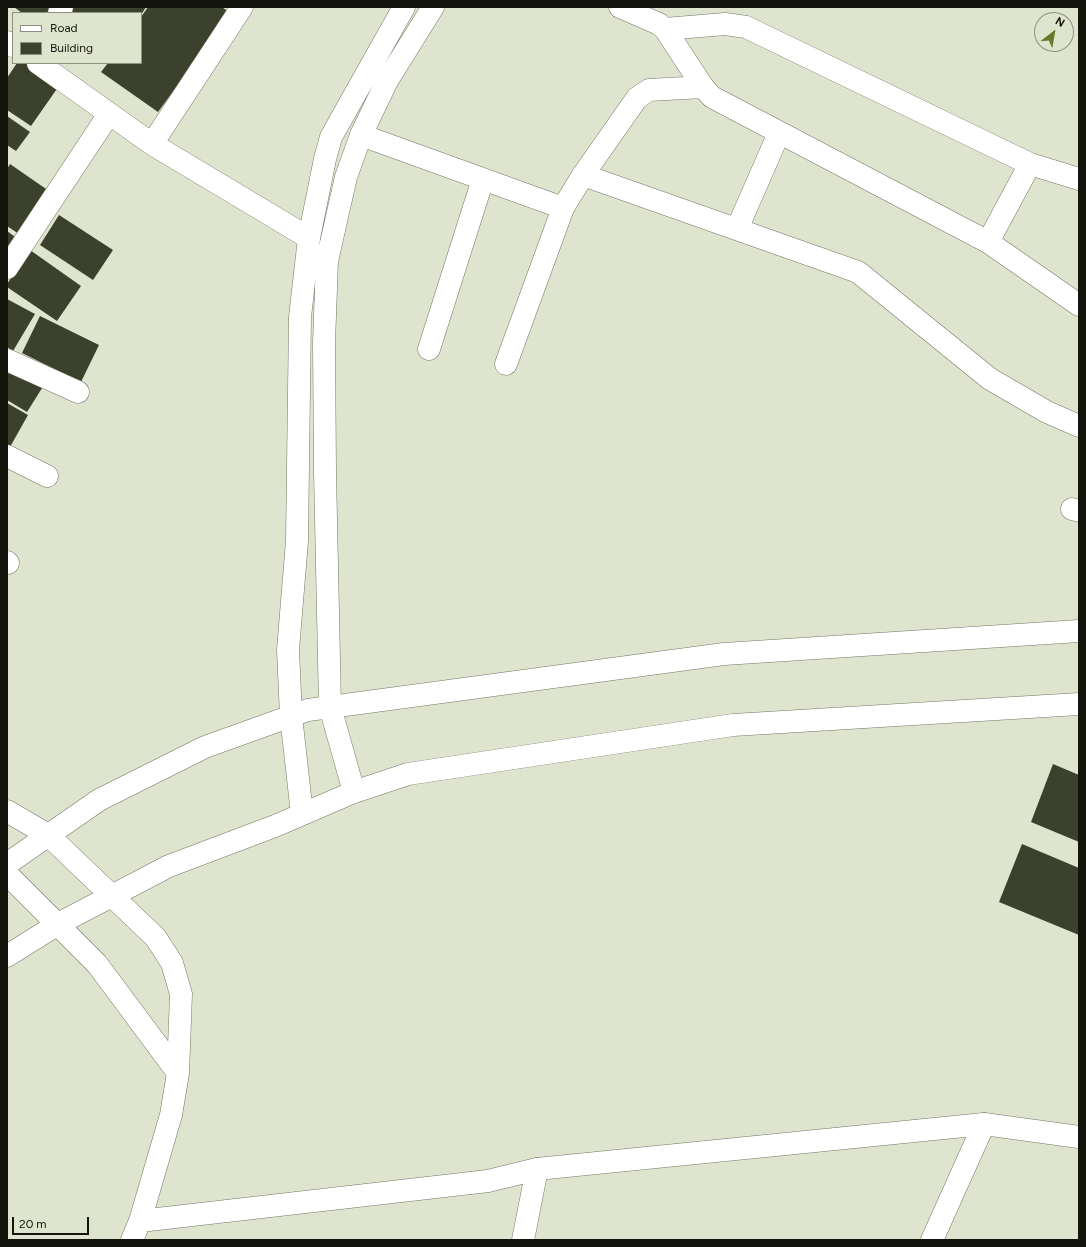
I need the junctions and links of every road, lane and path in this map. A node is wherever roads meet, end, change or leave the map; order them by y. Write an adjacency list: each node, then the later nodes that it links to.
1 (404, 7): 18 (street)
2 (433, 7): 10 (street)
3 (620, 7): 5 (street)
4 (236, 9): 11 (street)
5 (664, 29): 7 (street); 12 (street)
6 (39, 64): 8 (street)
7 (702, 87): 9 (street); 13 (street)
8 (108, 114): 11 (street); 20 (street)
9 (779, 133): 17 (street); 19 (street)
10 (361, 134): 15 (street); 31 (street)
11 (152, 144): 18 (street)
12 (1030, 164): 14 (street); 19 (street)
13 (583, 175): 16 (street); 17 (street)
14 (1079, 178)
15 (483, 179): 16 (street); 22 (street)
16 (563, 208): 24 (street)
17 (736, 229): 26 (street)
18 (309, 238): 32 (street)
19 (988, 242): 21 (street)
20 (7, 268)
21 (1079, 305)
22 (428, 350)
23 (7, 360): 25 (street)
24 (506, 364)
25 (78, 392)
26 (1079, 426)
27 (7, 456): 28 (street)
28 (47, 476)
29 (1079, 631): 31 (street)
30 (1079, 704): 33 (street)
31 (330, 707): 32 (street); 33 (street)
32 (291, 716): 35 (street); 36 (street)
33 (354, 792): 35 (street)
34 (7, 811): 36 (street)
35 (302, 814): 39 (street)
36 (48, 835): 37 (street); 39 (street)
37 (7, 864)
38 (7, 874): 40 (street)
39 (112, 895): 40 (street); 42 (street)
40 (58, 924): 41 (street); 42 (street)
41 (7, 956)
42 (178, 1074): 46 (street)
43 (984, 1124): 44 (street); 45 (street); 48 (street)
44 (1079, 1137)
45 (537, 1169): 46 (street); 47 (street)
46 (136, 1230)
47 (523, 1240)
48 (932, 1240)

